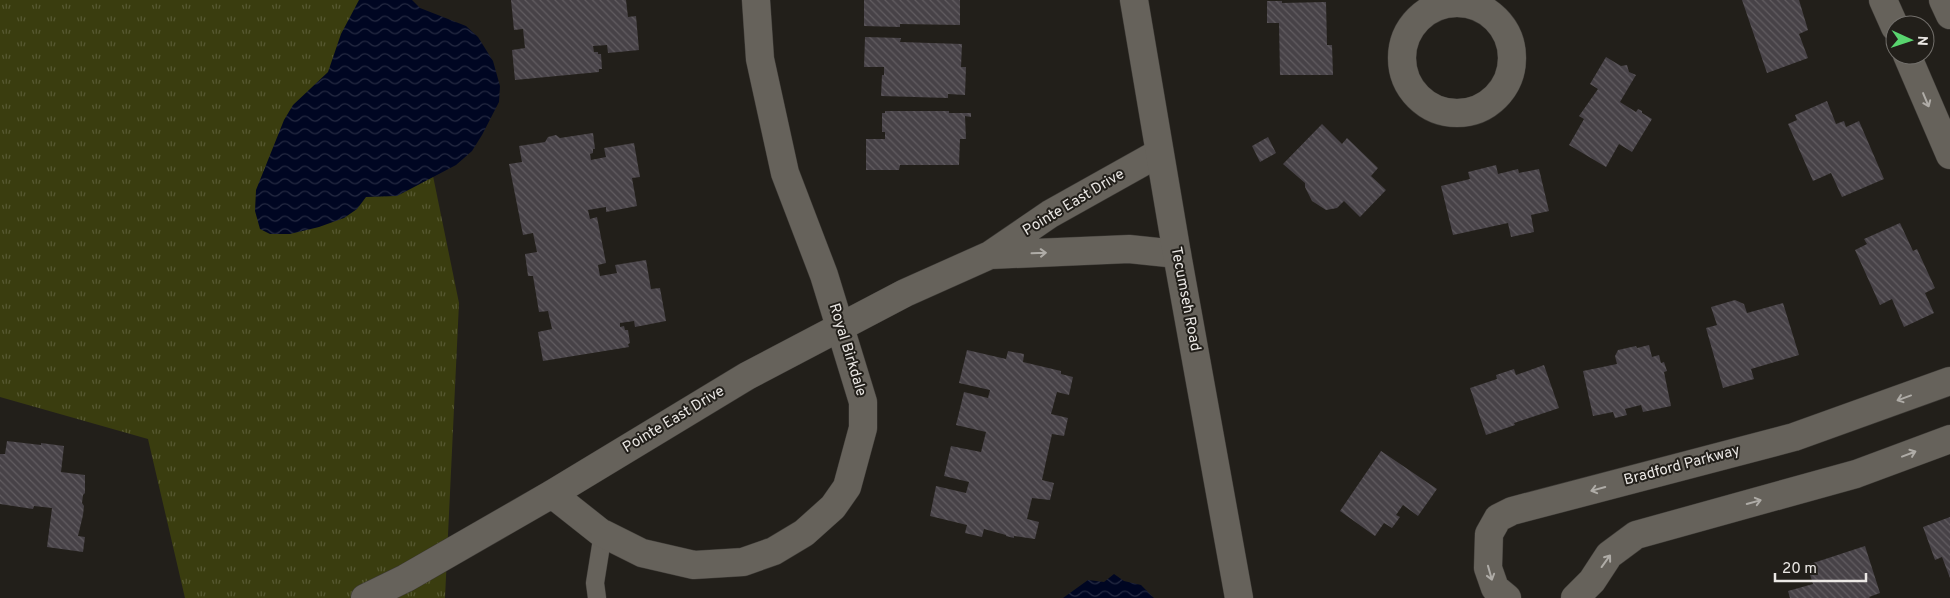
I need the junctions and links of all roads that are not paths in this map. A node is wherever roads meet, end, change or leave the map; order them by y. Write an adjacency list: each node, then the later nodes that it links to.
1 (756, 0): 12 (street, Royal Birkdale)
2 (1134, 0): 8 (street, Tecumseh Road)
3 (1883, 0): 5 (street)
4 (1943, 0): 6 (street)
5 (1890, 15)
6 (1950, 15)
7 (1911, 65): 9 (street, one-way to 9)
8 (1159, 153): 10 (street, Tecumseh Road); 11 (street, Pointe East Drive)
9 (1950, 154)
10 (1177, 254): 11 (street, Pointe East Drive, one-way to 10); 19 (street, Tecumseh Road)
11 (990, 255): 12 (street, Pointe East Drive)
12 (840, 327): 15 (street, Pointe East Drive); 16 (street, Royal Birkdale)
13 (1950, 381): 20 (street, Bradford Parkway, one-way to 20)
14 (1950, 439): 21 (street, one-way to 14)
15 (552, 494): 16 (street, Royal Birkdale); 17 (street, Pointe East Drive)
16 (603, 533): 18 (lane)
17 (365, 598)
18 (597, 598)
19 (1239, 598)
20 (1507, 598)
21 (1575, 598)

